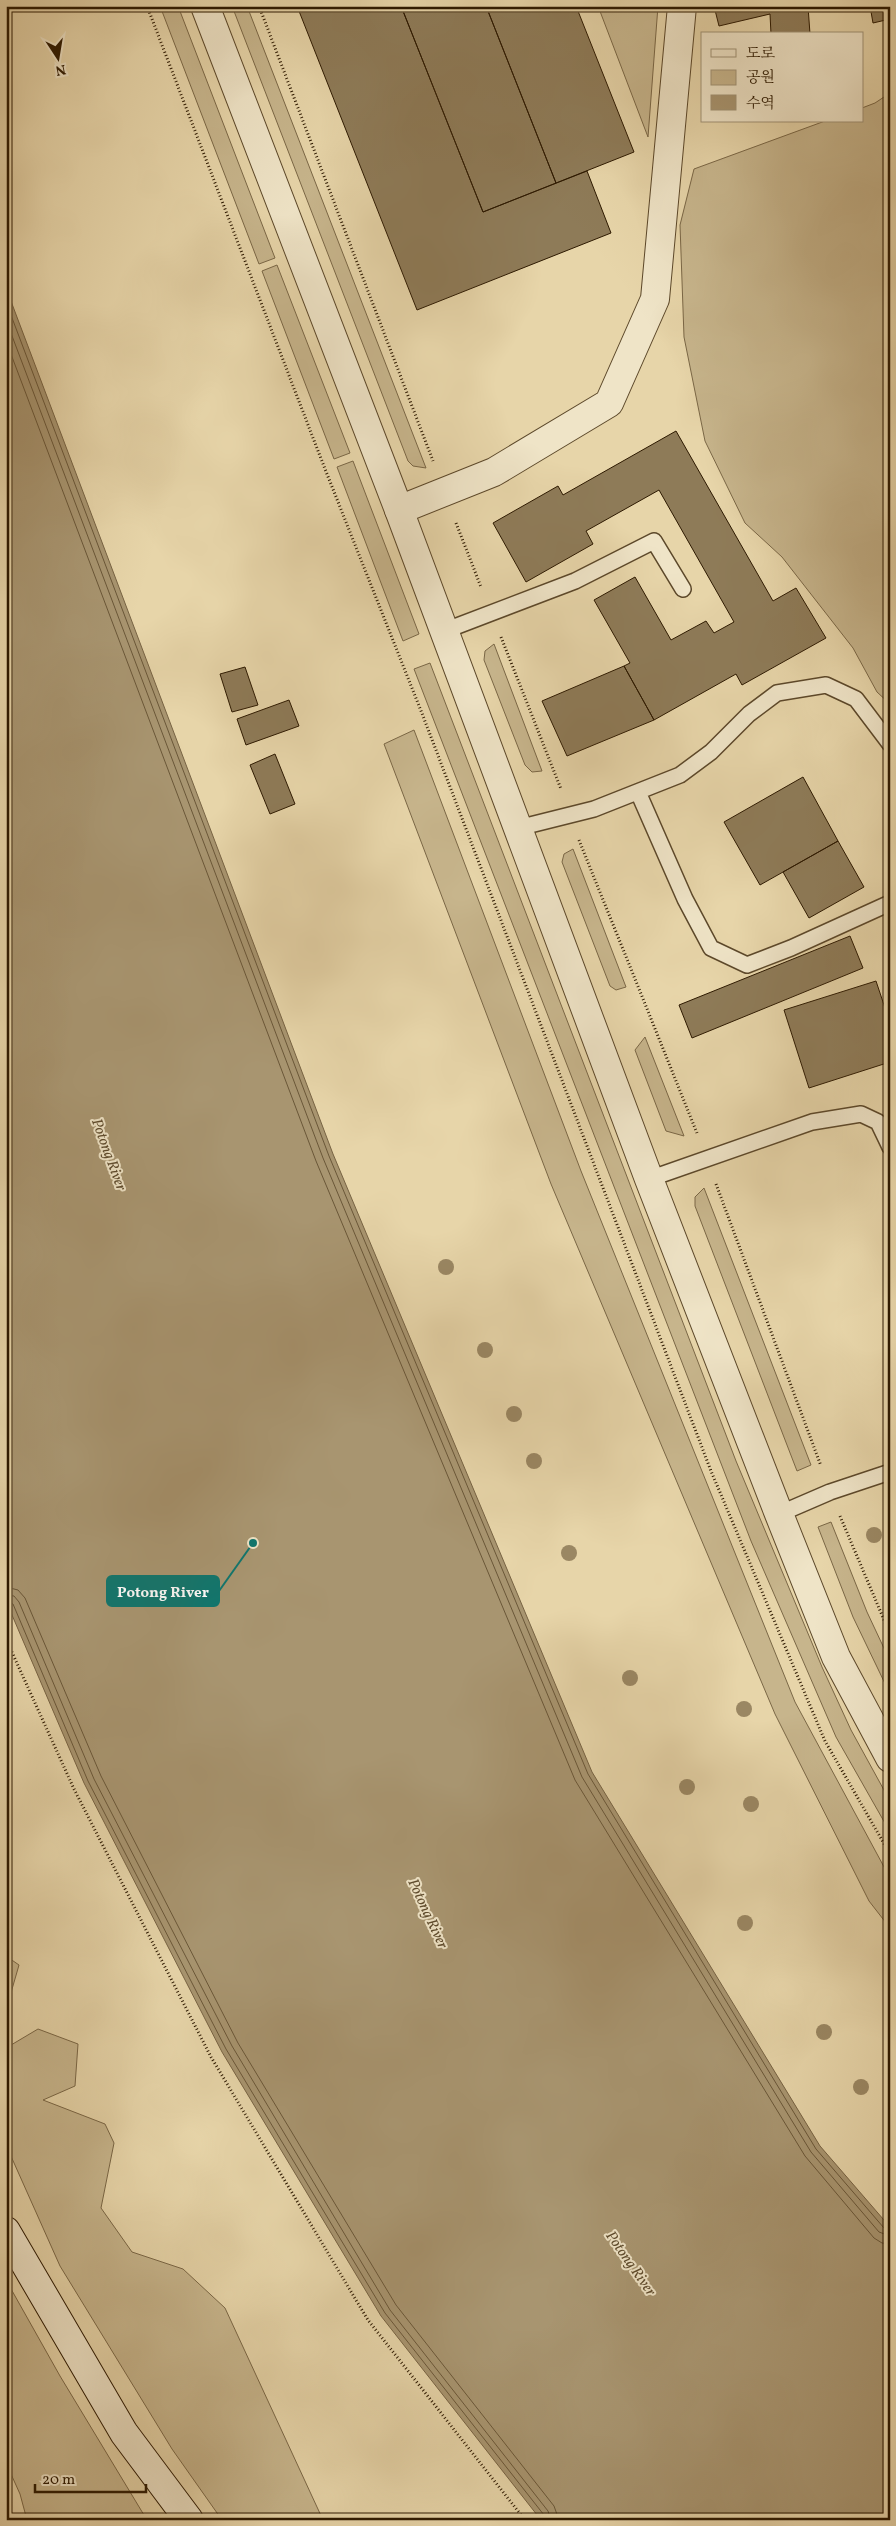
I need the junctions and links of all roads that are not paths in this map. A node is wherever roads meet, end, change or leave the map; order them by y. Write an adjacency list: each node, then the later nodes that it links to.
1 (205, 6): 3 (street)
2 (682, 6): 3 (street)
3 (399, 510): 5 (street)
4 (683, 589): 5 (lane)
5 (444, 631): 8 (street)
6 (890, 744): 7 (lane)
7 (638, 792): 8 (lane); 9 (lane)
8 (518, 828): 11 (street)
9 (890, 902)
10 (890, 1147): 11 (lane)
11 (649, 1179): 13 (street)
12 (890, 1472): 13 (lane)
13 (780, 1514): 14 (street)
14 (890, 1758)
15 (6, 2231): 16 (street)
16 (189, 2520)

